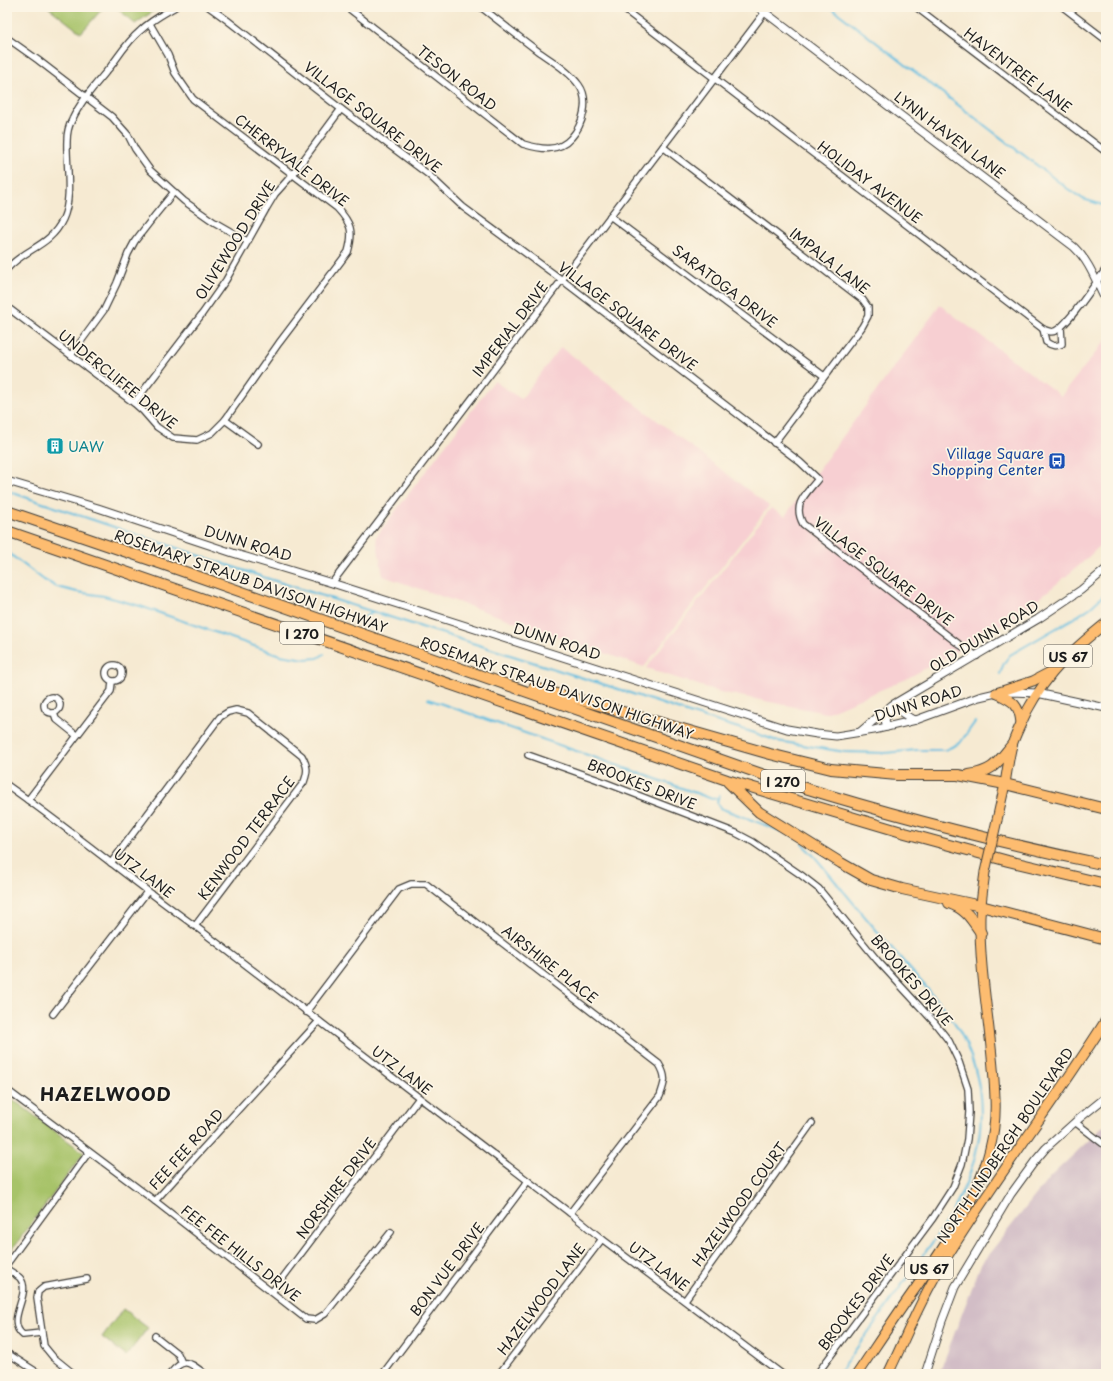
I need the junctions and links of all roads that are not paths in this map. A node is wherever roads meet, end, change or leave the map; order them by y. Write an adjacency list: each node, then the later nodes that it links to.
1 (175, 7): 10 (street)
2 (209, 7): 15 (street, VILLAGE SQUARE DRIVE)
3 (347, 7): 4 (street, TESON ROAD)
4 (481, 7)
5 (621, 7): 13 (street, HOLIDAY AVENUE)
6 (758, 7): 9 (street, LYNN HAVEN LANE)
7 (916, 7): 17 (street, HAVENTREE LANE)
8 (1063, 7): 12 (street)
9 (764, 12): 13 (street, IMPERIAL DRIVE); 25 (street, LYNN HAVEN LANE)
10 (150, 24): 14 (street); 18 (street, CHERRYVALE DRIVE)
11 (7, 38): 14 (street)
12 (1106, 40)
13 (715, 79): 16 (street, IMPERIAL DRIVE); 29 (street, HOLIDAY AVENUE)
14 (86, 96): 19 (street); 22 (street)
15 (341, 109): 18 (street, OLIVEWOOD DRIVE); 24 (street, VILLAGE SQUARE DRIVE)
16 (663, 147): 20 (street, IMPERIAL DRIVE); 31 (street, IMPALA LANE)
17 (1106, 152)
18 (293, 174): 21 (street, OLIVEWOOD DRIVE); 33 (street, CHERRYVALE DRIVE)
19 (174, 192): 21 (street); 30 (street)
20 (610, 216): 24 (street, IMPERIAL DRIVE); 31 (street, SARATOGA DRIVE)
21 (247, 241): 32 (street, OLIVEWOOD DRIVE)
22 (7, 269)
23 (1106, 269): 25 (street)
24 (562, 280): 34 (street, VILLAGE SQUARE DRIVE); 40 (street, IMPERIAL DRIVE)
25 (1097, 281): 26 (street, LYNN HAVEN LANE); 28 (street)
26 (1106, 301)
27 (7, 306): 30 (street, UNDERCLIFFE DRIVE)
28 (1061, 328): 29 (street); 29 (street)
29 (1044, 329)
30 (70, 355): 32 (street, UNDERCLIFFE DRIVE)
31 (824, 376): 34 (street, IMPALA LANE)
32 (134, 403): 33 (street, UNDERCLIFFE DRIVE)
33 (225, 420): 35 (street)
34 (774, 443): 42 (street, VILLAGE SQUARE DRIVE)
35 (258, 444)
36 (7, 481): 40 (street, DUNN ROAD)
37 (7, 512): 44 (highway, ROSEMARY STRAUB DAVISON HIGHWAY / I 270)
38 (7, 530): 61 (highway, I 270)
39 (1106, 569): 42 (street, OLD DUNN ROAD)
40 (332, 583): 55 (street, DUNN ROAD)
41 (1106, 623): 43 (main road, NORTH LINDBERGH BOULEVARD / US 67)
42 (977, 656): 48 (street, OLD DUNN ROAD)
43 (1053, 671): 46 (main road); 47 (main road, NORTH LINDBERGH BOULEVARD / US 67)
44 (476, 674): 59 (highway); 67 (highway, ROSEMARY STRAUB DAVISON HIGHWAY / I 270)
45 (112, 682): 56 (street)
46 (996, 694): 47 (street, DUNN ROAD); 52 (street, DUNN ROAD); 53 (main road)
47 (1036, 694): 50 (street, DUNN ROAD); 53 (main road, NORTH LINDBERGH BOULEVARD / US 67)
48 (904, 699): 49 (street, OLD DUNN ROAD); 52 (street)
49 (892, 705): 54 (street); 55 (street, OLD DUNN ROAD)
50 (1106, 708)
51 (54, 713): 56 (street)
52 (916, 720): 54 (street, DUNN ROAD)
53 (1021, 723): 57 (main road, NORTH LINDBERGH BOULEVARD / US 67)
54 (887, 727): 55 (street, DUNN ROAD)
55 (858, 733)
56 (76, 735): 64 (street)
57 (1012, 745): 59 (highway); 60 (highway); 62 (main road, NORTH LINDBERGH BOULEVARD / US 67)
58 (528, 755): 107 (street, BROOKES DRIVE)
59 (962, 776): 60 (highway)
60 (980, 779): 62 (highway)
61 (727, 780): 68 (highway, I 270); 70 (highway)
62 (1005, 784): 65 (highway); 71 (main road, NORTH LINDBERGH BOULEVARD / US 67, bridge)
63 (7, 785): 64 (street, UTZ LANE)
64 (28, 800): 66 (street, UTZ LANE)
65 (1106, 809)
66 (111, 863): 69 (street, UTZ LANE); 72 (street, KENWOOD TERRACE)
67 (1106, 865)
68 (1106, 884)
69 (147, 892): 72 (street, UTZ LANE); 76 (street)
70 (931, 895): 71 (highway); 73 (highway)
71 (981, 906): 73 (main road, NORTH LINDBERGH BOULEVARD / US 67); 74 (highway)
72 (195, 926): 75 (street, UTZ LANE)
73 (981, 933): 108 (main road, NORTH LINDBERGH BOULEVARD / US 67)
74 (1106, 939)
75 (306, 1012): 78 (street, UTZ LANE); 88 (street, AIRSHIRE PLACE)
76 (53, 1014)
77 (1106, 1020): 109 (main road, NORTH LINDBERGH BOULEVARD / US 67)
78 (318, 1021): 81 (street, UTZ LANE); 87 (street, FEE FEE ROAD)
79 (7, 1090): 85 (street)
80 (1106, 1097): 82 (street)
81 (419, 1098): 86 (street, UTZ LANE); 94 (street, NORSHIRE DRIVE)
82 (1075, 1122): 84 (street); 110 (street)
83 (812, 1123): 95 (street, HAZELWOOD COURT)
84 (1106, 1146)
85 (89, 1152): 87 (street, FEE FEE ROAD); 91 (street)
86 (528, 1181): 88 (street, UTZ LANE); 100 (street, BON VUE DRIVE)
87 (155, 1201): 94 (street, FEE FEE HILLS DRIVE)
88 (570, 1213): 90 (street, UTZ LANE)
89 (391, 1232): 94 (street, FEE FEE HILLS DRIVE)
90 (602, 1239): 95 (street, UTZ LANE); 105 (street, HAZELWOOD LANE)
91 (7, 1264)
92 (7, 1269): 96 (street)
93 (87, 1279): 96 (street)
94 (272, 1292)
95 (685, 1300): 106 (street, UTZ LANE)
96 (41, 1333): 102 (street)
97 (155, 1336): 99 (street)
98 (7, 1353): 101 (street)
99 (182, 1363): 103 (street); 104 (street)
100 (385, 1371)
101 (40, 1374)
102 (74, 1374)
103 (170, 1374)
104 (205, 1374)
105 (499, 1374)
106 (782, 1374)
107 (817, 1374)
108 (856, 1374)
109 (888, 1374)
110 (925, 1374)

